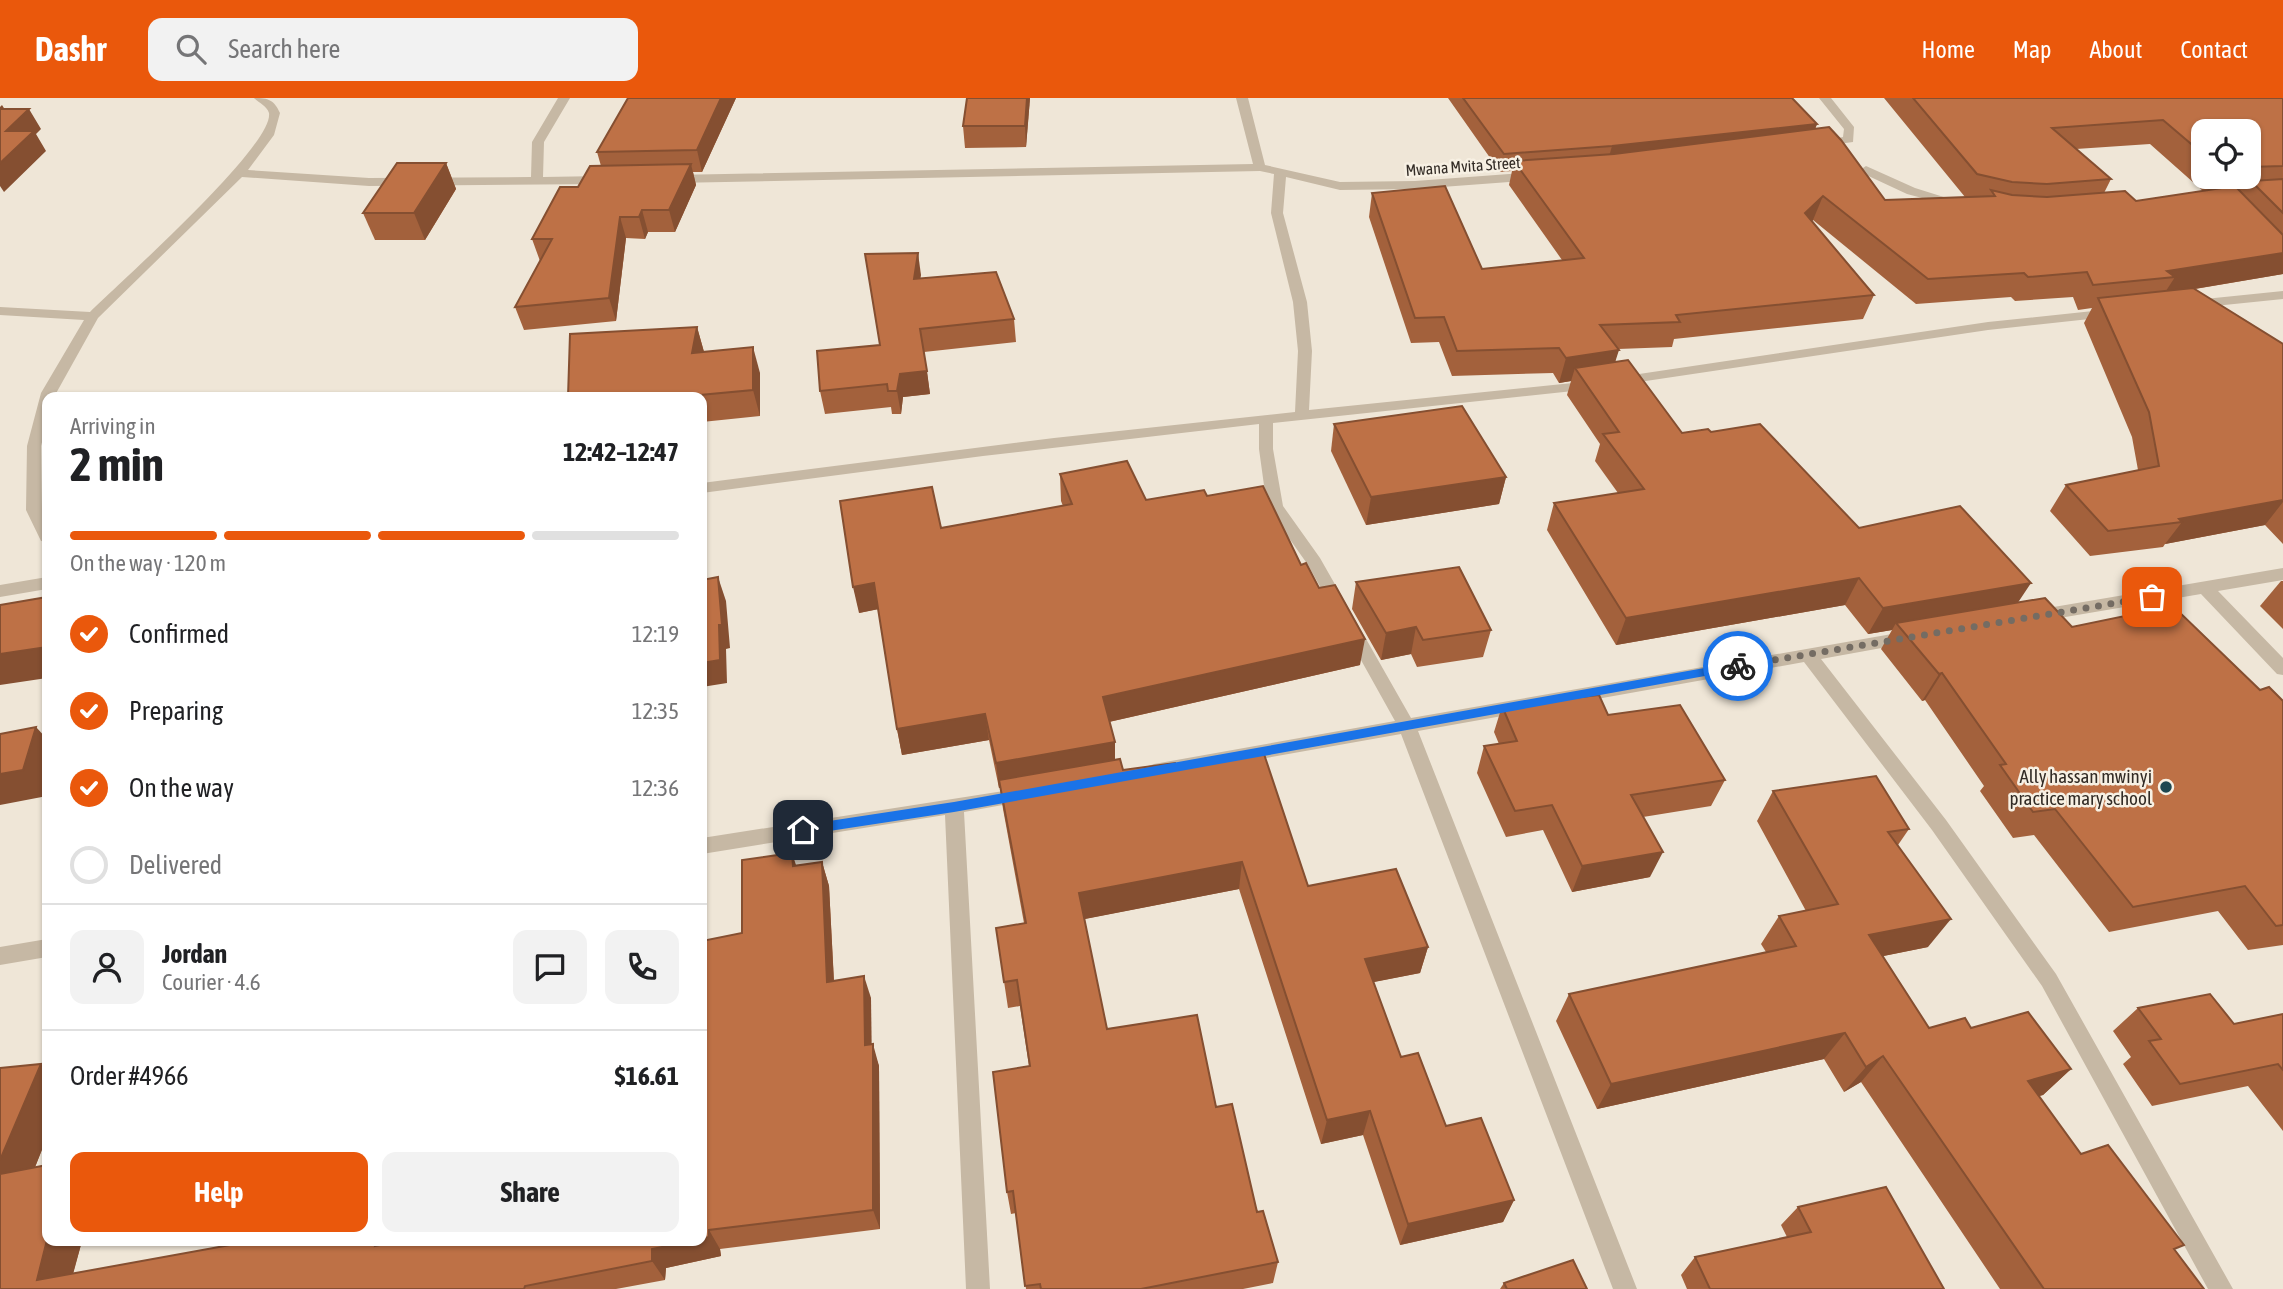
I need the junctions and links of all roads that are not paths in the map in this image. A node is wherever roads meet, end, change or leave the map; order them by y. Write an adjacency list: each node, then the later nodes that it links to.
1 (260, 98): 9 (street)
2 (564, 98): 13 (street)
3 (1242, 98): 6 (street)
4 (1825, 98): 5 (street)
5 (1813, 146)
6 (1260, 167): 7 (street, Mwana Mvita Street); 11 (street, Mwana Mvita Street)
7 (1280, 170): 10 (street, Mwana Mvita Street); 22 (street)
8 (1866, 170): 14 (street)
9 (239, 173): 13 (street); 19 (street)
10 (1552, 175)
11 (659, 179)
12 (618, 180): 13 (street)
13 (537, 182)
14 (1976, 207)
15 (2283, 295): 16 (street)
16 (2176, 306)
17 (0, 311): 19 (street)
18 (2122, 312): 22 (street)
19 (93, 316): 20 (street)
20 (49, 392)
21 (42, 416): 25 (street)
22 (1302, 416): 23 (street)
23 (1266, 419): 24 (street); 34 (street)
24 (707, 487)
25 (42, 527)
26 (2283, 574): 28 (street)
27 (42, 584): 29 (street)
28 (2205, 588): 30 (street); 33 (street)
29 (0, 591)
30 (2013, 620)
31 (1931, 633): 32 (street)
32 (1807, 653): 34 (street); 43 (street)
33 (2283, 670)
34 (1408, 727): 35 (street); 42 (street)
35 (1132, 775)
36 (1036, 792): 37 (street)
37 (954, 807): 38 (street); 41 (street)
38 (707, 845)
39 (42, 949): 40 (street)
40 (0, 956)
41 (978, 1289)
42 (1625, 1289)
43 (2221, 1289)

